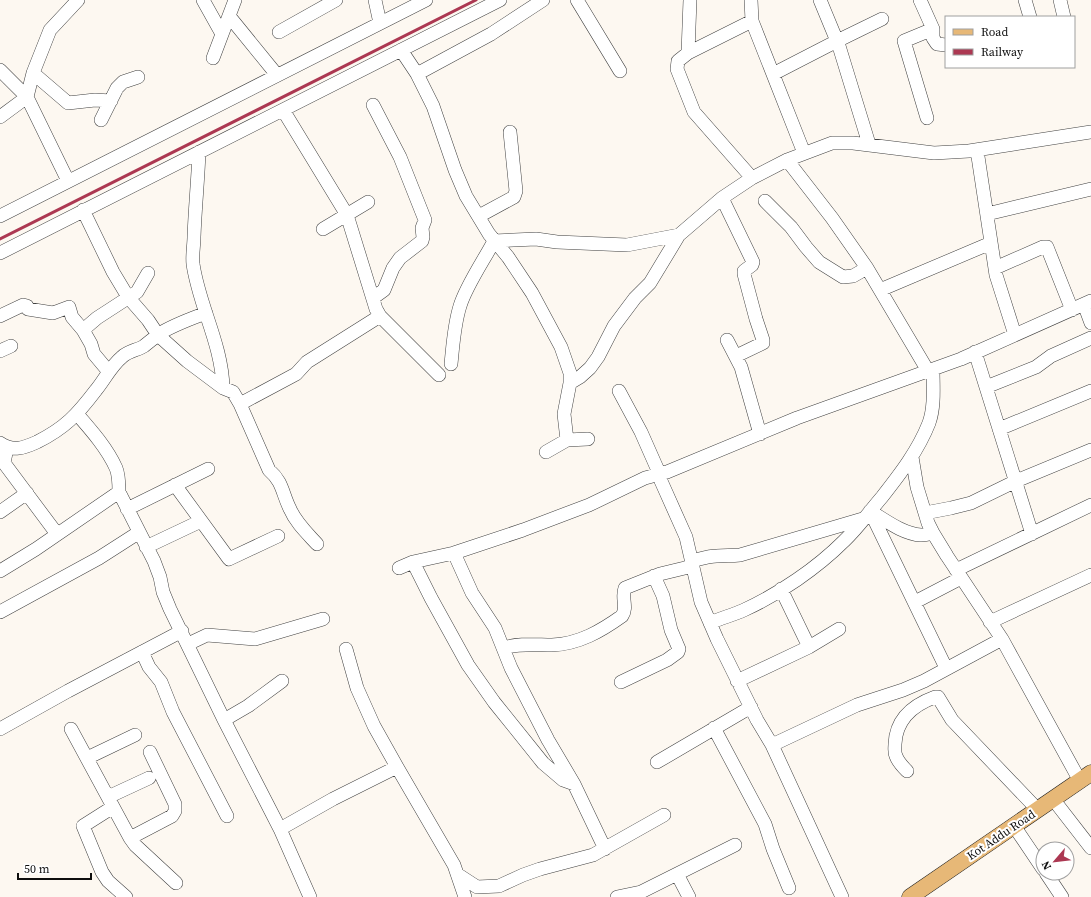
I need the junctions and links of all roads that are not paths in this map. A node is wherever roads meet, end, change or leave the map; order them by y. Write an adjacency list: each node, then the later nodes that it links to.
1 (78, 0): 32 (street)
2 (203, 0): 24 (street)
3 (235, 0): 16 (street)
4 (336, 0): 23 (street)
5 (375, 0): 21 (street)
6 (426, 0): 21 (street)
7 (500, 0): 27 (street)
8 (543, 0): 33 (street)
9 (576, 0): 31 (street)
10 (690, 0): 28 (street)
11 (751, 0): 20 (street)
12 (820, 0): 25 (street)
13 (920, 0): 22 (street)
14 (1025, 0): 17 (street)
15 (1060, 0): 18 (street)
16 (229, 16): 24 (street); 35 (street)
17 (1030, 16)
18 (1064, 16)
19 (882, 19): 25 (street)
20 (752, 21): 28 (street); 34 (street)
21 (380, 23): 35 (street)
22 (933, 29): 26 (street); 42 (street)
23 (279, 32)
24 (222, 34): 29 (street)
25 (837, 40): 34 (street); 46 (street)
26 (945, 45)
27 (401, 50): 33 (street); 40 (street)
28 (688, 53): 51 (street)
29 (213, 58)
30 (0, 70): 37 (street)
31 (620, 71)
32 (33, 73): 37 (street); 38 (street)
33 (417, 74): 61 (street)
34 (773, 74): 49 (street)
35 (277, 75): 52 (street)
36 (138, 77): 38 (street)
37 (27, 97): 41 (street); 52 (street)
38 (111, 101): 43 (street)
39 (373, 104): 72 (street)
40 (283, 110): 48 (street); 60 (street)
41 (0, 117)
42 (927, 118)
43 (102, 120)
44 (510, 132): 61 (street)
45 (1091, 132): 47 (street)
46 (869, 144): 47 (street); 49 (street)
47 (977, 150): 59 (street)
48 (199, 152): 57 (street); 74 (street)
49 (804, 153): 50 (street)
50 (787, 160): 51 (street); 67 (street)
51 (752, 178): 54 (street)
52 (68, 181): 58 (street)
53 (1091, 189): 59 (street)
54 (722, 198): 63 (street); 84 (street)
55 (765, 201): 67 (street)
56 (368, 202): 60 (street)
57 (83, 210): 66 (street); 71 (street)
58 (1, 214)
59 (987, 214): 65 (street)
60 (347, 215): 62 (street); 72 (street)
61 (479, 216): 64 (street)
62 (323, 229)
63 (679, 235): 64 (street); 89 (street)
64 (494, 241): 85 (street); 89 (street)
65 (991, 243): 68 (street); 70 (street)
66 (0, 252)
67 (867, 268): 70 (street)
68 (995, 268): 73 (street); 80 (street)
69 (148, 273): 71 (street)
70 (880, 290): 86 (street)
71 (128, 297): 78 (street); 79 (street)
72 (373, 298): 76 (street)
73 (1082, 305): 77 (street); 80 (street)
74 (206, 312): 79 (street); 91 (street)
75 (0, 316): 78 (street)
76 (380, 316): 88 (street); 94 (street)
77 (1091, 323)
78 (82, 330): 87 (street)
79 (158, 335): 87 (street); 91 (street)
80 (1015, 335): 83 (street)
81 (1091, 338): 90 (street)
82 (727, 340): 84 (street)
83 (975, 352): 86 (street); 90 (street)
84 (736, 356): 97 (street)
85 (451, 364)
86 (931, 370): 97 (street); 103 (street)
87 (108, 372): 95 (street)
88 (439, 375)
89 (570, 383): 99 (street)
90 (986, 387): 96 (street)
91 (223, 388): 94 (street)
92 (619, 391): 105 (street)
93 (1091, 391): 96 (street)
94 (240, 404): 121 (street)
95 (77, 414): 100 (street); 108 (street)
96 (999, 429): 106 (street)
97 (760, 434): 105 (street)
98 (588, 439): 99 (street)
99 (566, 440): 102 (street)
100 (3, 445): 109 (street)
101 (1091, 450): 106 (street)
102 (546, 452)
103 (912, 457): 113 (street); 114 (street)
104 (208, 469): 107 (street)
105 (660, 475): 123 (street); 125 (street)
106 (1016, 481): 113 (street); 119 (street)
107 (175, 485): 111 (street); 115 (street)
108 (119, 492): 111 (street); 118 (street)
109 (27, 493): 112 (street); 118 (street)
110 (1091, 505): 119 (street)
111 (127, 509): 116 (street)
112 (0, 512)
113 (925, 513): 117 (street)
114 (868, 514): 117 (street); 125 (street); 131 (street); 132 (street)
115 (201, 521): 120 (street); 122 (street)
116 (138, 533): 122 (street); 133 (street)
117 (933, 533): 128 (street)
118 (57, 534): 127 (street)
119 (1032, 534): 128 (street)
120 (278, 536)
121 (317, 544)
122 (146, 547): 138 (street)
123 (454, 553): 124 (street); 142 (street)
124 (413, 562): 126 (street); 163 (street)
125 (692, 563): 130 (street); 136 (street)
126 (399, 568)
127 (0, 571)
128 (959, 574): 132 (street); 135 (street)
129 (1091, 575): 135 (street)
130 (654, 576): 142 (street); 148 (street)
131 (782, 589): 136 (street); 141 (street)
132 (915, 602): 145 (street)
133 (0, 612)
134 (323, 619): 140 (street)
135 (990, 622): 139 (street)
136 (710, 623): 147 (street)
137 (839, 629): 141 (street)
138 (182, 631): 140 (street); 144 (street)
139 (1002, 639): 145 (street); 161 (street)
140 (188, 644): 150 (street)
141 (809, 647): 147 (street)
142 (503, 648): 163 (street)
143 (346, 649): 159 (street)
144 (142, 652): 152 (street); 168 (street)
145 (946, 668): 155 (street)
146 (282, 681): 150 (street)
147 (738, 681): 149 (street)
148 (622, 682)
149 (751, 707): 151 (street); 155 (street)
150 (224, 720): 170 (street)
151 (714, 728): 158 (street); 180 (street)
152 (0, 729)
153 (71, 729): 157 (street)
154 (135, 735): 157 (street)
155 (772, 745): 187 (street)
156 (150, 752): 171 (street)
157 (87, 758): 165 (street)
158 (657, 762)
159 (397, 767): 170 (street); 176 (street)
160 (907, 772): 166 (street)
161 (1085, 777): 164 (main road, Kot Addu Road)
162 (149, 778): 165 (street)
163 (574, 784): 174 (street)
164 (1053, 800): 166 (main road, Kot Addu Road); 173 (street)
165 (111, 802): 171 (street); 182 (street)
166 (1038, 810): 169 (main road, Kot Addu Road)
167 (664, 815): 174 (street)
168 (227, 816)
169 (1014, 826): 175 (street); 188 (main road, Kot Addu Road)
170 (280, 829): 183 (street)
171 (130, 838): 179 (street)
172 (735, 845): 177 (street)
173 (1091, 848)
174 (605, 849): 176 (street)
175 (1035, 857)
176 (457, 874): 184 (street)
177 (676, 874): 185 (street); 186 (street)
178 (1051, 881): 181 (street)
179 (176, 883)
180 (789, 888)
181 (1061, 896)
182 (126, 897)
183 (310, 897)
184 (465, 897)
185 (617, 897)
186 (689, 897)
187 (842, 897)
188 (910, 897)

